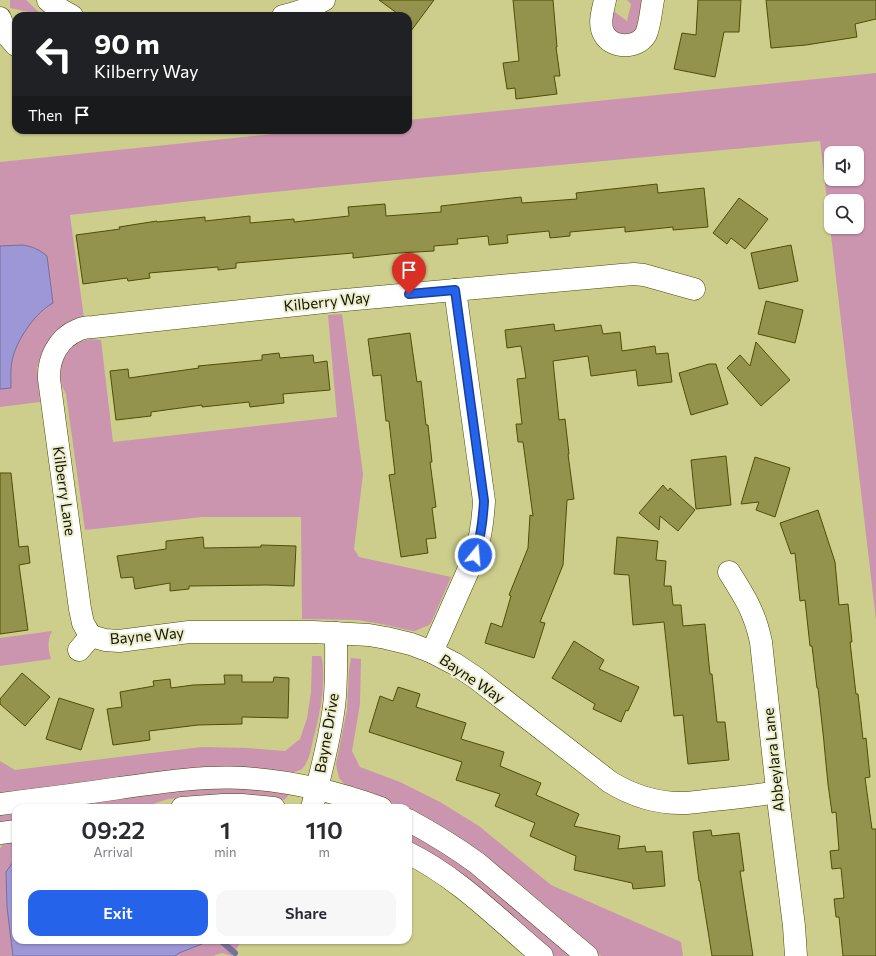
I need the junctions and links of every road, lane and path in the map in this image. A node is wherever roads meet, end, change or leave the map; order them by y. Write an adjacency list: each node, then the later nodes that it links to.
1 (48, 0): 5 (street)
2 (324, 0): 6 (street)
3 (605, 0): 4 (street)
4 (653, 0)
5 (65, 12)
6 (296, 12)
7 (0, 18): 8 (street)
8 (12, 41)
9 (694, 289): 10 (street, Kilberry Way)
10 (455, 290): 11 (street, Kilberry Way); 15 (street)
11 (59, 345): 14 (street, Kilberry Lane)
12 (729, 572): 16 (street, Abbeylara Lane)
13 (336, 633): 14 (street, Bayne Way); 15 (street, Bayne Way); 17 (street, Bayne Drive)
14 (85, 643)
15 (432, 652): 16 (street, Bayne Way)
16 (778, 792): 26 (street, Abbeylara Lane)
17 (315, 799): 18 (street); 19 (street)
18 (0, 804)
19 (369, 804)
20 (412, 822): 25 (street)
21 (12, 832): 22 (street)
22 (0, 833)
23 (412, 855): 24 (street)
24 (542, 956)
25 (587, 956)
26 (796, 956)

